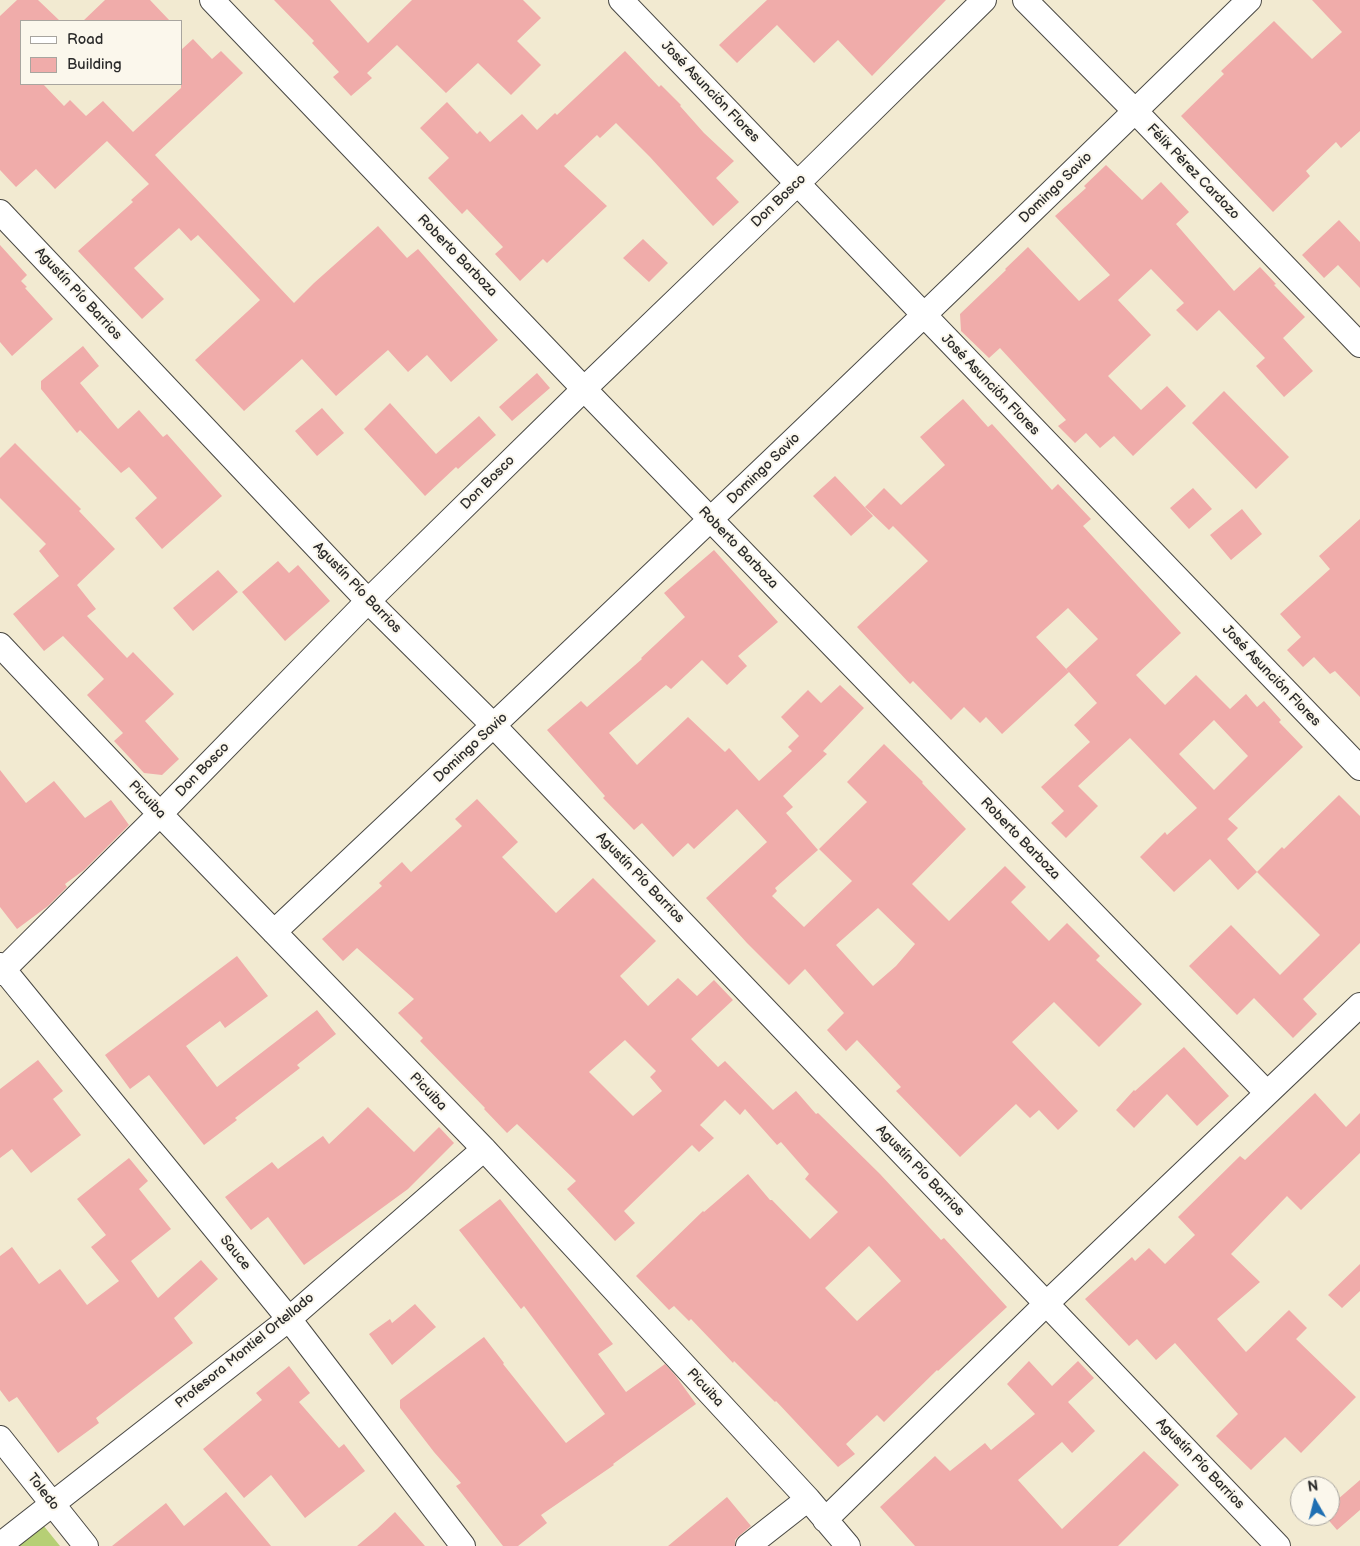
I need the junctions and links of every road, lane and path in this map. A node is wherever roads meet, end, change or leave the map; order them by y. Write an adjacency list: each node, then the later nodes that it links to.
1 (212, 0): 11 (street, Roberto Barboza)
2 (621, 0): 7 (street, José Asunción Flores)
3 (984, 0): 7 (street, Don Bosco)
4 (1026, 0): 6 (street, Félix Pérez Cardozo)
5 (1249, 0): 6 (street, Domingo Savio)
6 (1135, 111): 9 (street, Domingo Savio); 10 (street, Félix Pérez Cardozo)
7 (797, 184): 9 (street, José Asunción Flores); 11 (street, Don Bosco)
8 (0, 212): 13 (street, Agustín Pío Barrios)
9 (924, 316): 12 (street, Domingo Savio); 16 (street, José Asunción Flores)
10 (1360, 345)
11 (584, 389): 12 (street, Roberto Barboza); 13 (street, Don Bosco)
12 (711, 520): 15 (street, Domingo Savio); 21 (street, Roberto Barboza)
13 (368, 601): 15 (street, Agustín Pío Barrios); 17 (street, Don Bosco)
14 (0, 645): 17 (street, Picuiba)
15 (494, 726): 18 (street, Domingo Savio); 23 (street, Agustín Pío Barrios)
16 (1360, 768)
17 (160, 814): 18 (street, Picuiba); 19 (street, Don Bosco)
18 (274, 932): 22 (street, Picuiba)
19 (1, 970): 24 (street, Sauce)
20 (1360, 1005): 21 (street)
21 (1267, 1093): 23 (street)
22 (484, 1149): 24 (street, Profesora Montiel Ortellado); 26 (street, Picuiba)
23 (1047, 1303): 28 (street); 34 (street, Agustín Pío Barrios)
24 (289, 1319): 27 (street, Profesora Montiel Ortellado); 31 (street, Sauce)
25 (0, 1438): 27 (street, Toledo)
26 (808, 1498): 28 (street, Picuiba); 32 (street)
27 (52, 1504): 29 (street, Profesora Montiel Ortellado); 30 (street, Toledo)
28 (825, 1520): 33 (street, Picuiba)
29 (0, 1545)
30 (86, 1546)
31 (464, 1546)
32 (748, 1546)
33 (848, 1546)
34 (1278, 1546)

